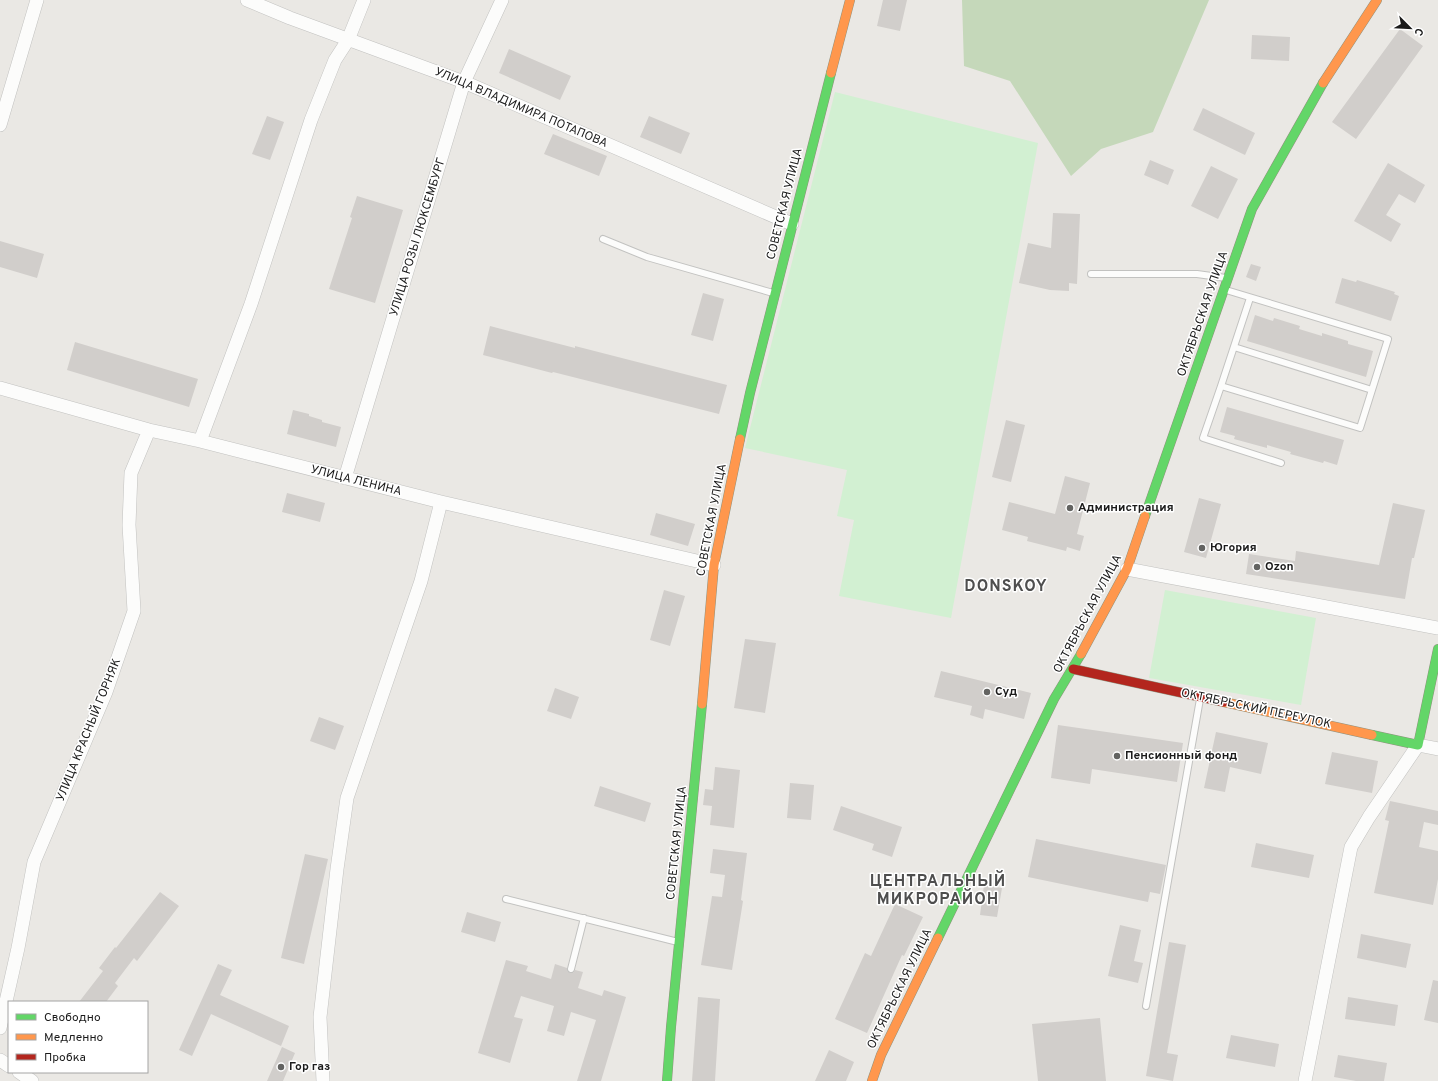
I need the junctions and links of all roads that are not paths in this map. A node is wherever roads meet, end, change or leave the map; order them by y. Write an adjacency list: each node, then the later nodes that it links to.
1 (37, 0): 9 (street)
2 (247, 0): 7 (street, УЛИЦА ВЛАДИМИРА ПОТАПОВА)
3 (364, 0): 7 (street)
4 (502, 0): 8 (street, УЛИЦА РОЗЫ ЛЮКСЕМБУРГ)
5 (850, 0): 10 (main road, СОВЕТСКАЯ УЛИЦА)
6 (1378, 0): 13 (main road, ОКТЯБРЬСКАЯ УЛИЦА)
7 (348, 40): 8 (street, УЛИЦА ВЛАДИМИРА ПОТАПОВА); 22 (street)
8 (464, 82): 10 (street, УЛИЦА ВЛАДИМИРА ПОТАПОВА); 24 (street, УЛИЦА РОЗЫ ЛЮКСЕМБУРГ)
9 (0, 125)
10 (792, 224): 15 (main road, СОВЕТСКАЯ УЛИЦА)
11 (603, 239): 15 (lane)
12 (1092, 274): 13 (lane)
13 (1228, 279): 14 (main road, ОКТЯБРЬСКАЯ УЛИЦА)
14 (1224, 290): 16 (lane); 27 (main road, ОКТЯБРЬСКАЯ УЛИЦА)
15 (775, 293): 26 (main road, СОВЕТСКАЯ УЛИЦА)
16 (1250, 298): 17 (lane); 20 (lane)
17 (1234, 347): 18 (lane); 20 (lane)
18 (1221, 386): 20 (lane); 23 (lane)
19 (0, 388): 21 (street, УЛИЦА ЛЕНИНА)
20 (1372, 390)
21 (150, 430): 22 (street, УЛИЦА ЛЕНИНА); 39 (street, УЛИЦА КРАСНЫЙ ГОРНЯК)
22 (200, 441): 24 (street, УЛИЦА ЛЕНИНА)
23 (1281, 463)
24 (345, 478): 25 (street, УЛИЦА ЛЕНИНА)
25 (441, 502): 26 (street, УЛИЦА ЛЕНИНА); 42 (street)
26 (714, 565): 36 (main road, СОВЕТСКАЯ УЛИЦА)
27 (1127, 570): 28 (street); 30 (main road, ОКТЯБРЬСКАЯ УЛИЦА)
28 (1438, 628)
29 (1438, 649): 32 (main road)
30 (1073, 669): 31 (main road, ОКТЯБРЬСКИЙ ПЕРЕУЛОК); 44 (main road, ОКТЯБРЬСКАЯ УЛИЦА)
31 (1200, 697): 32 (main road, ОКТЯБРЬСКИЙ ПЕРЕУЛОК); 38 (lane)
32 (1418, 745): 33 (street, ОКТЯБРЬСКИЙ ПЕРЕУЛОК); 45 (street)
33 (1438, 749)
34 (506, 898): 35 (lane)
35 (584, 918): 36 (lane); 37 (lane)
36 (679, 942): 43 (main road, СОВЕТСКАЯ УЛИЦА)
37 (571, 969)
38 (1146, 1006)
39 (0, 1028)
40 (20, 1073): 41 (street)
41 (32, 1081)
42 (323, 1081)
43 (667, 1081)
44 (872, 1081)
45 (1305, 1081)

